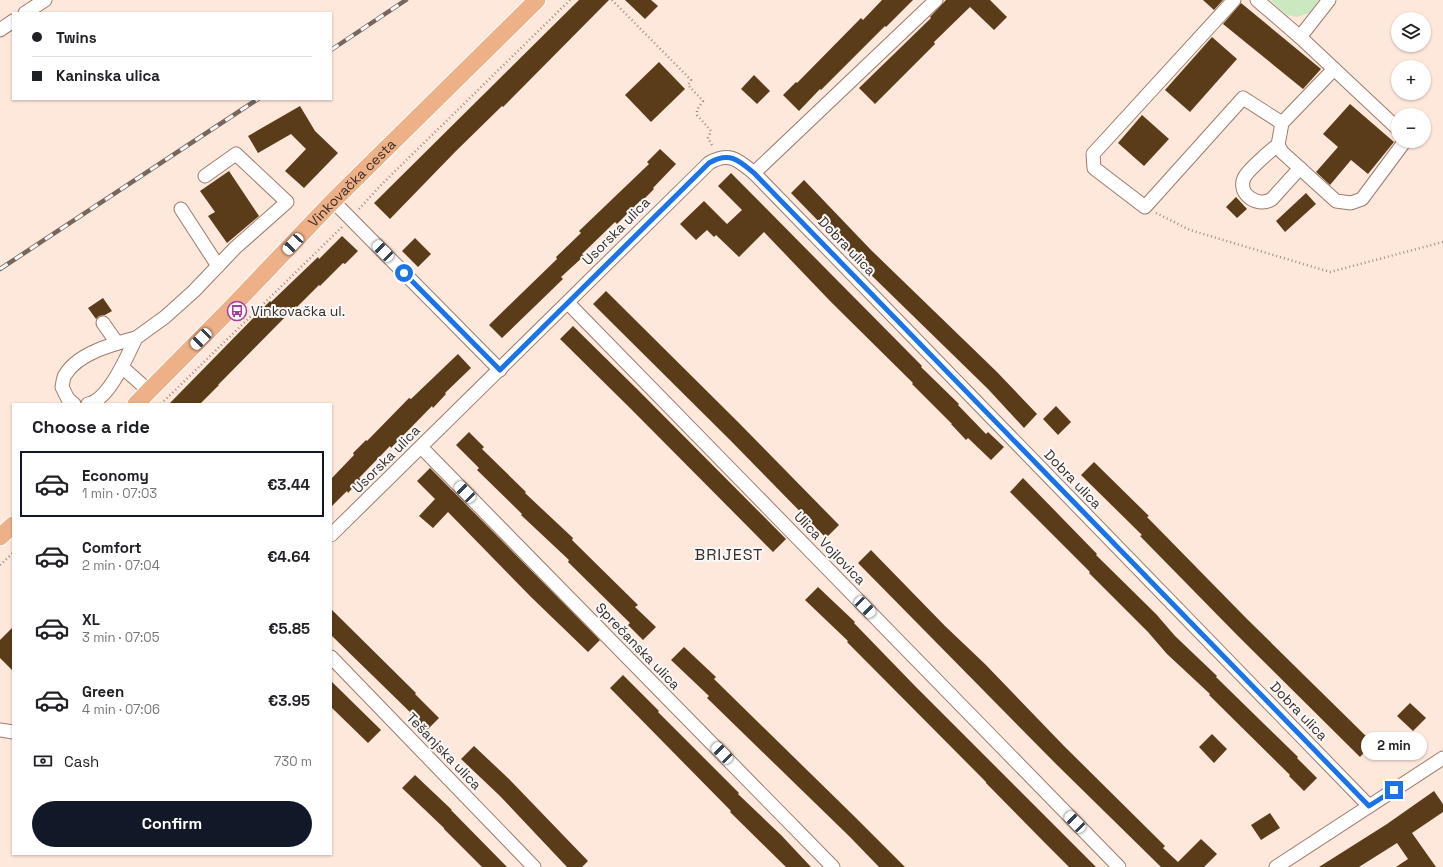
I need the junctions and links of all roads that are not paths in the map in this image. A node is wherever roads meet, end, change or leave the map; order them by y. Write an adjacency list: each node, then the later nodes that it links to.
1 (45, 0): 7 (street)
2 (537, 0): 19 (main road, Vinkovačka cesta)
3 (936, 0): 17 (street)
4 (1234, 0): 13 (street)
5 (1257, 0): 10 (street)
6 (1329, 0): 10 (street)
7 (27, 12)
8 (12, 22): 9 (street)
9 (0, 30)
10 (1300, 36): 11 (street)
11 (1334, 69): 12 (street); 13 (street)
12 (1391, 122)
13 (1282, 123): 14 (street)
14 (1278, 145): 16 (street); 16 (street)
15 (1400, 148): 16 (street)
16 (1300, 168)
17 (754, 173): 22 (street, Usorska ulica); 40 (street, Dobra ulica)
18 (205, 176): 21 (street)
19 (333, 201): 27 (street); 28 (main road, Vinkovačka cesta)
20 (181, 209): 21 (street)
21 (218, 266): 24 (street)
22 (568, 302): 27 (street, Usorska ulica); 43 (street, Ulica Vojlovica)
23 (103, 323): 25 (street)
24 (136, 338): 25 (street); 26 (street)
25 (117, 343): 29 (street)
26 (122, 367): 28 (street); 30 (street)
27 (500, 370): 32 (street, Usorska ulica)
28 (149, 391): 31 (main road, Vinkovačka cesta)
29 (73, 403)
30 (92, 403)
31 (137, 403)
32 (421, 447): 34 (street, Usorska ulica); 42 (street, Sprečanska ulica)
33 (12, 526): 35 (main road)
34 (332, 535)
35 (0, 537)
36 (332, 658): 41 (street, Tešanjska ulica)
37 (0, 730): 38 (street)
38 (12, 732)
39 (1443, 758): 40 (street)
40 (1369, 806): 44 (street)
41 (534, 867)
42 (833, 867)
43 (1119, 867)
44 (1276, 867)

